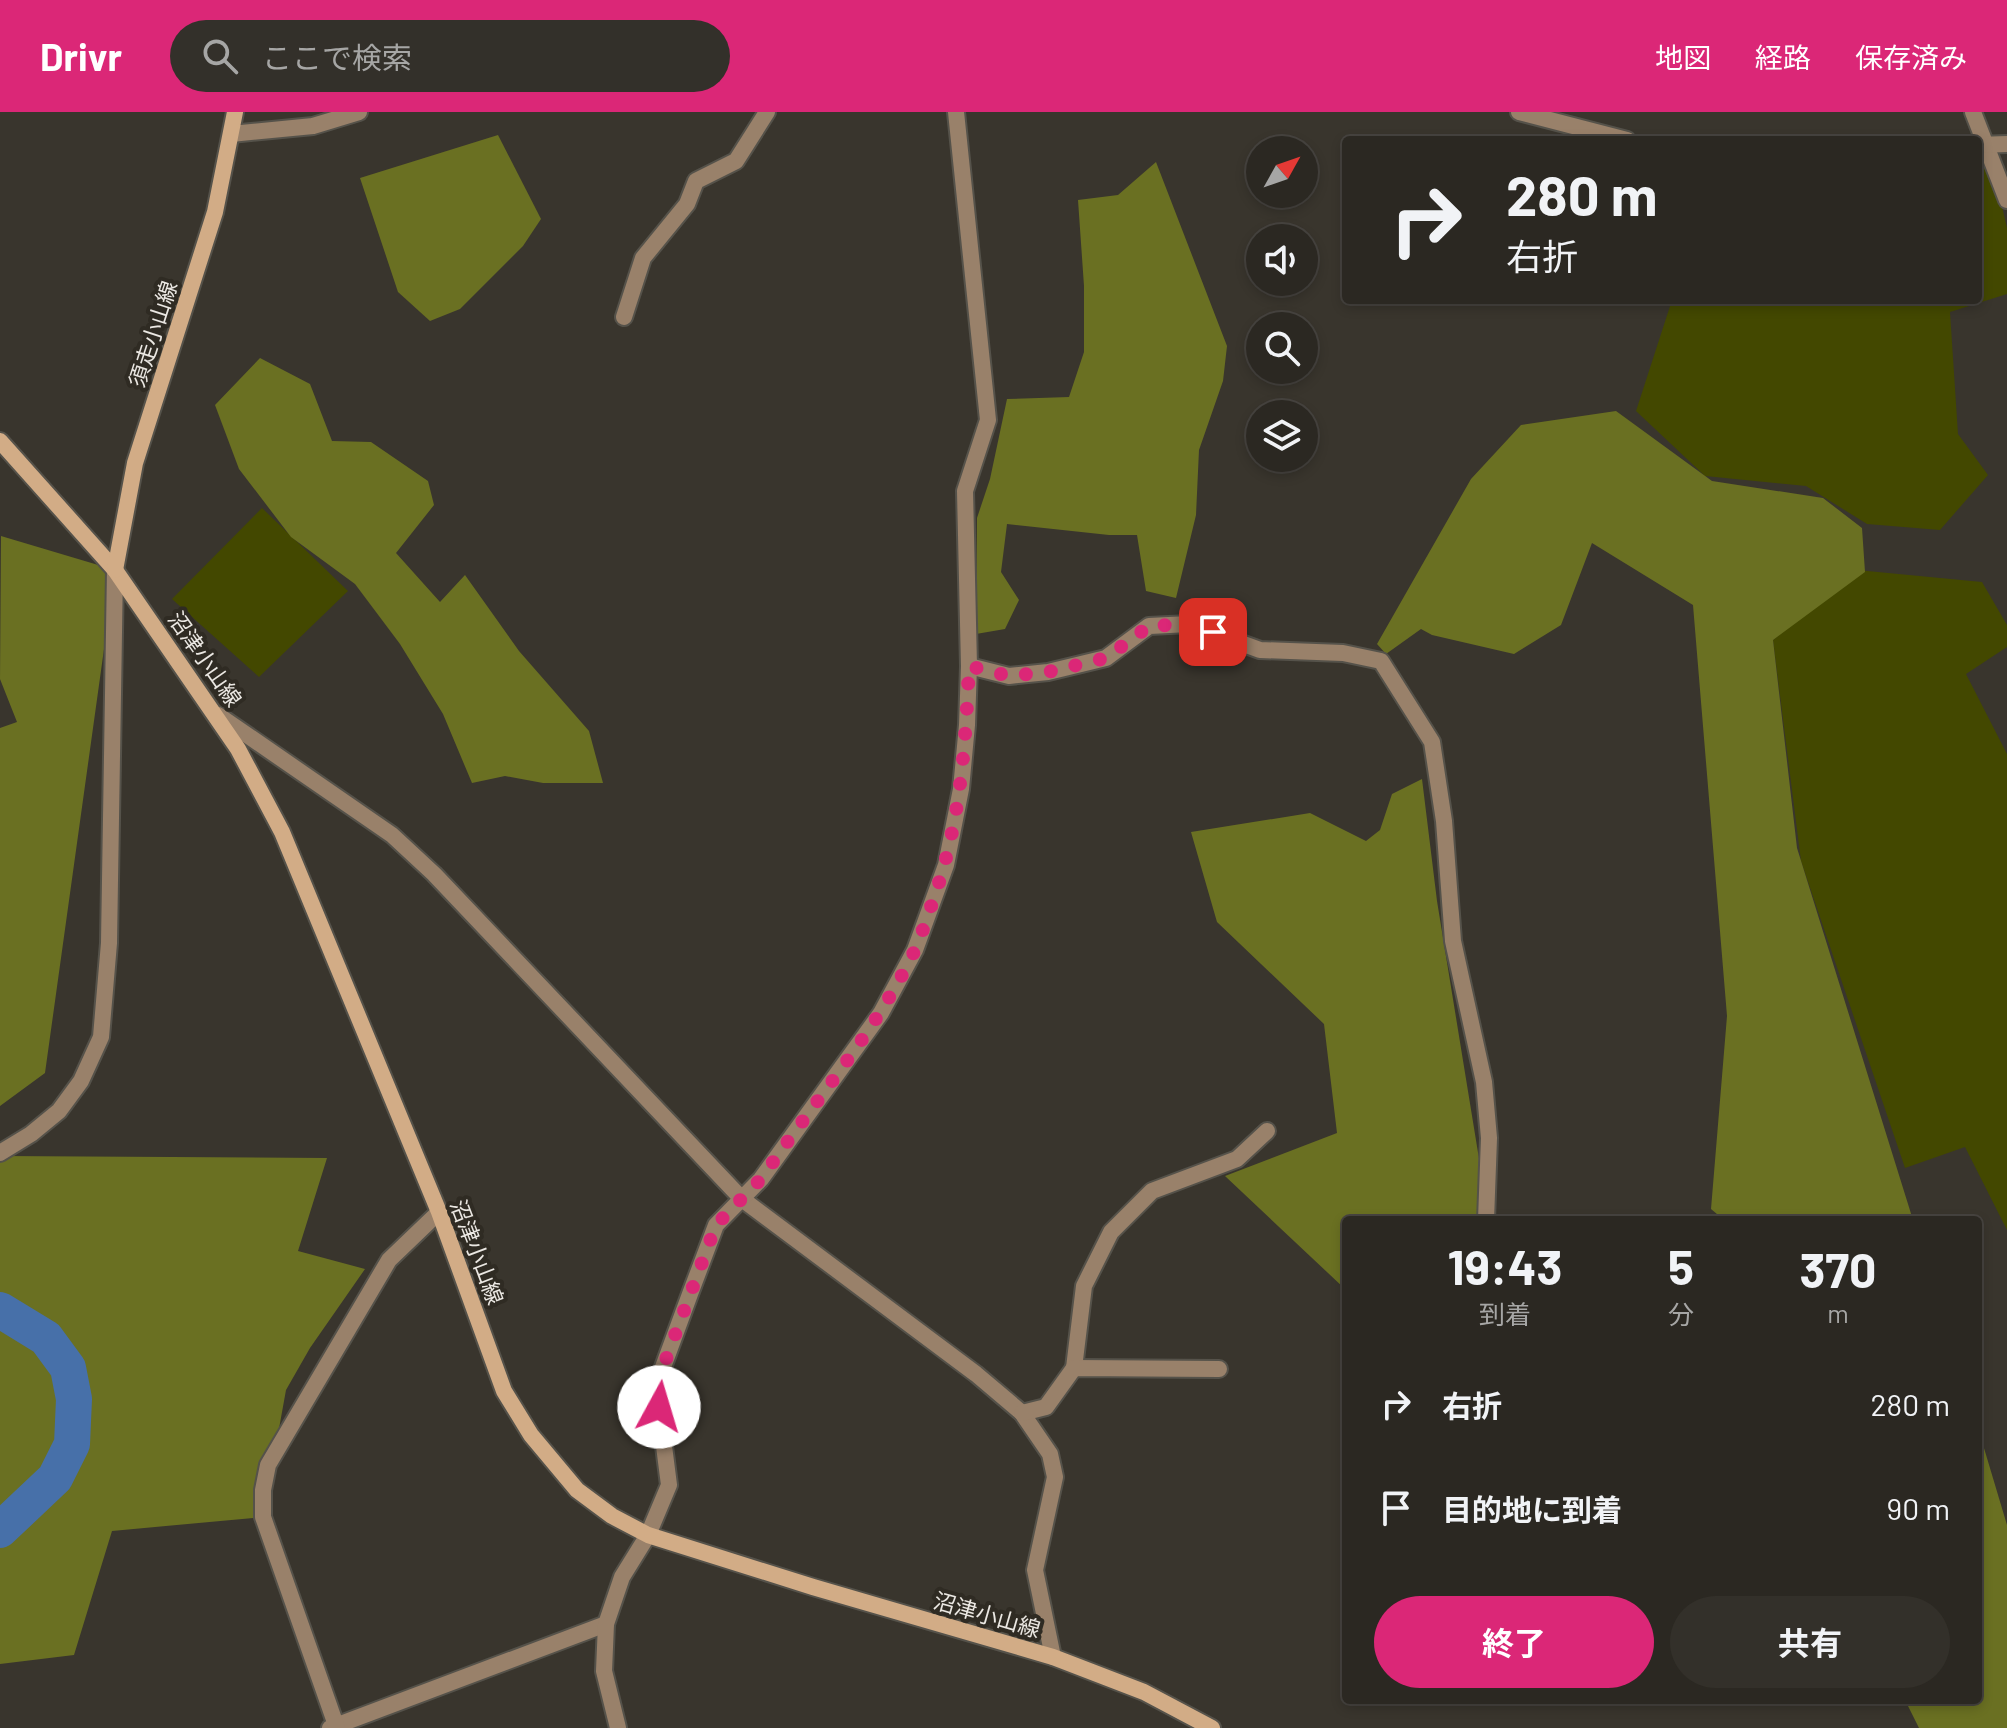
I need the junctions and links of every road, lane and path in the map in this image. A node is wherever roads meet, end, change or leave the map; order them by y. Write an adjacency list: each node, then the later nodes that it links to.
1 (235, 112): 8 (main road, 須走小山線)
2 (359, 112): 8 (street)
3 (767, 112): 14 (street)
4 (956, 112): 17 (street)
5 (1519, 112): 7 (street)
6 (1973, 112): 10 (street)
7 (1561, 117): 9 (street)
8 (231, 134): 16 (main road, 須走小山線)
9 (1616, 136)
10 (1980, 136)
11 (1982, 144): 12 (street); 13 (street)
12 (2007, 144)
13 (2007, 200)
14 (624, 317)
15 (0, 441): 16 (main road, 沼津小山線)
16 (115, 570): 18 (main road, 沼津小山線); 20 (street)
17 (969, 666): 21 (street); 23 (street)
18 (218, 715): 21 (street); 22 (main road, 沼津小山線)
19 (1267, 1131): 24 (street)
20 (0, 1153)
21 (742, 1199): 26 (street); 27 (street)
22 (439, 1212): 27 (main road, 沼津小山線); 30 (street)
23 (1486, 1216)
24 (1074, 1368): 25 (street); 26 (street)
25 (1219, 1369)
26 (1022, 1413): 29 (street)
27 (648, 1535): 28 (street); 29 (main road, 沼津小山線)
28 (606, 1624): 30 (street); 31 (street)
29 (1053, 1657): 32 (main road, 沼津小山線)
30 (334, 1727)
31 (618, 1728)
32 (1212, 1728)

